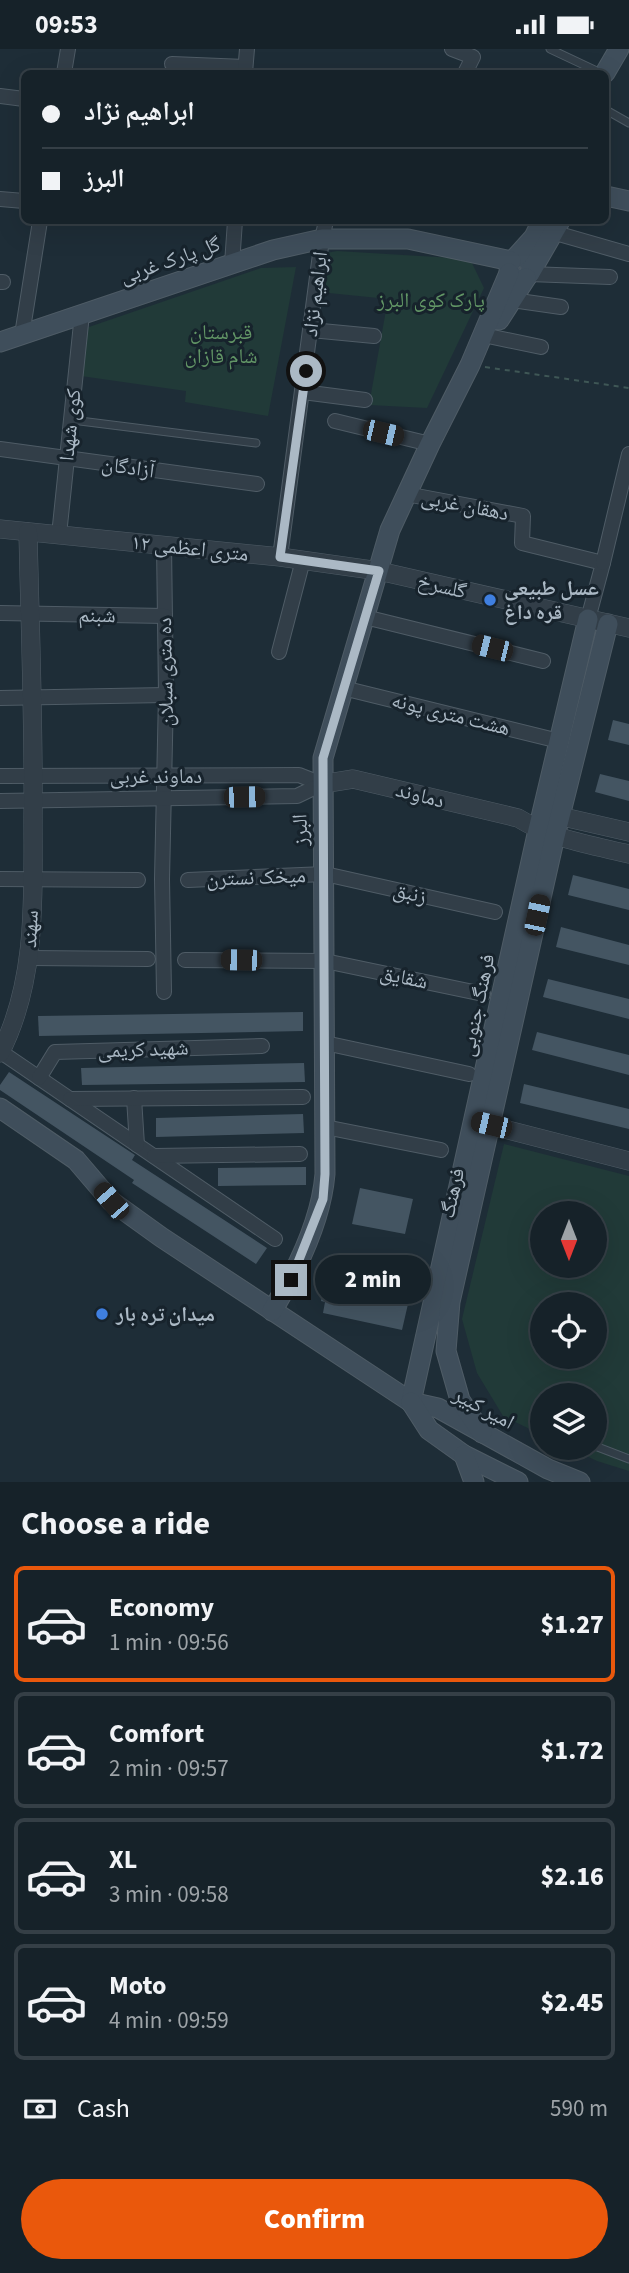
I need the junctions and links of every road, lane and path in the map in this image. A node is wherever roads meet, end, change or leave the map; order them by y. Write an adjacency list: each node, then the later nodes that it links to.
1 (68, 49): 7 (street)
2 (247, 49): 8 (street)
3 (452, 49): 9 (street)
4 (550, 49): 10 (lane)
5 (619, 49): 11 (main road)
6 (172, 64): 8 (street)
7 (64, 70)
8 (245, 70)
9 (466, 70)
10 (596, 70)
11 (605, 70)
12 (0, 96): 13 (street)
13 (21, 99)
14 (609, 112): 15 (lane)
15 (629, 123)
16 (609, 197): 19 (main road)
17 (0, 199): 18 (street)
18 (21, 201)
19 (629, 201)
20 (40, 224): 32 (street)
21 (235, 224): 25 (street)
22 (552, 224): 24 (street); 26 (main road, البرز)
23 (324, 230): 25 (main road, گل پارک غربی); 26 (main road, گل پارک غربی); 31 (street, ابراهیم نژاد)
24 (629, 254)
25 (232, 264): 30 (main road, گل پارک غربی)
26 (518, 269): 27 (street); 28 (main road, البرز); 37 (main road, البرز)
27 (610, 277)
28 (512, 300): 29 (street); 34 (main road, البرز)
29 (561, 307)
30 (82, 314): 32 (main road, گل پارک غربی); 41 (street, کوی شهدا)
31 (311, 330): 33 (street); 39 (street, ابراهیم نژاد)
32 (22, 335): 35 (main road, گل پارک غربی)
33 (374, 337)
34 (488, 337): 36 (street); 37 (main road, البرز)
35 (0, 342)
36 (541, 348)
37 (470, 365): 38 (path); 44 (main road, البرز)
38 (629, 388)
39 (303, 392): 40 (street); 54 (street, ابراهیم نژاد)
40 (365, 400)
41 (71, 420): 43 (lane); 47 (street, کوی شهدا)
42 (335, 422): 44 (street)
43 (256, 443)
44 (430, 444): 49 (main road, البرز)
45 (0, 449): 47 (street, آزادگان)
46 (629, 454): 56 (street)
47 (67, 459): 48 (street, آزادگان); 52 (street, کوی شهدا)
48 (257, 484)
49 (407, 494): 56 (street, دهقان غربی); 57 (main road, البرز)
50 (0, 529): 51 (street, ۱۲ متری اعظمی)
51 (28, 532): 52 (street, ۱۲ متری اعظمی); 59 (street)
52 (59, 535): 53 (street, ۱۲ متری اعظمی)
53 (164, 545): 54 (street, ۱۲ متری اعظمی); 60 (street, ده متری سبلان)
54 (280, 557): 55 (street, ۱۲ متری اعظمی)
55 (303, 560): 57 (street, ۱۲ متری اعظمی); 65 (street)
56 (603, 563): 62 (street)
57 (379, 571): 61 (main road, البرز); 62 (street, گلسرخ)
58 (0, 613): 59 (street)
59 (30, 614): 60 (street, شبنم); 70 (street)
60 (165, 616): 68 (street, ده متری سبلان)
61 (365, 617): 66 (street); 67 (main road, البرز)
62 (588, 619): 63 (street, گلسرخ); 71 (main road)
63 (608, 624): 64 (street, گلسرخ); 79 (main road, فرهنگ)
64 (629, 628)
65 (279, 652)
66 (543, 661)
67 (343, 688): 71 (street, هشت متری پونه); 75 (main road, البرز)
68 (166, 695): 70 (street); 74 (street, ده متری سبلان)
69 (0, 698): 70 (street)
70 (32, 698): 73 (street)
71 (559, 741): 79 (main road)
72 (0, 776): 73 (street, دماوند غربی)
73 (34, 776): 74 (street, دماوند غربی); 77 (street, سهند)
74 (165, 776): 75 (street, دماوند غربی); 76 (street, ده متری سبلان)
75 (321, 784): 76 (street, دماوند غربی); 79 (street, دماوند); 82 (main road, البرز)
76 (164, 799): 77 (street, دماوند غربی); 92 (street, ده متری سبلان)
77 (34, 800): 78 (street, دماوند غربی); 84 (street, سهند)
78 (0, 801)
79 (549, 824): 80 (street); 81 (street); 103 (main road, فرهنگ)
80 (629, 832)
81 (629, 854)
82 (325, 874): 86 (street, میخک نسترن); 87 (street, زنبق); 91 (main road, البرز)
83 (0, 879): 84 (street)
84 (33, 879): 85 (street); 88 (street, سهند)
85 (138, 880)
86 (188, 880)
87 (495, 912)
88 (29, 958): 89 (street); 96 (street, سهند)
89 (148, 959)
90 (185, 960): 91 (street, شقایق)
91 (325, 961): 93 (street, شقایق); 94 (main road, البرز)
92 (164, 992)
93 (483, 994)
94 (325, 1043): 97 (street); 104 (main road, البرز)
95 (262, 1046): 98 (street, شهید کریمی)
96 (1, 1052): 98 (street)
97 (469, 1074)
98 (39, 1078): 101 (street)
99 (303, 1097): 100 (street)
100 (134, 1098): 101 (street); 105 (street)
101 (70, 1099): 105 (street)
102 (0, 1108): 111 (main road)
103 (482, 1123): 109 (street); 112 (main road); 113 (main road, فرهنگ)
104 (325, 1127): 106 (street); 111 (main road, البرز)
105 (137, 1145): 108 (street)
106 (441, 1150)
107 (300, 1154): 108 (street)
108 (153, 1156): 110 (street)
109 (629, 1161)
110 (275, 1240)
111 (272, 1311): 112 (main road)
112 (411, 1402): 113 (main road, امیر کبیر); 115 (main road, امیر کبیر)
113 (482, 1433): 117 (main road, امیر کبیر)
114 (607, 1451): 116 (lane)
115 (464, 1455): 118 (main road); 119 (main road, امیر کبیر)
116 (629, 1459)
117 (545, 1475): 120 (main road, امیر کبیر)
118 (474, 1482)
119 (518, 1482)
120 (580, 1482)

